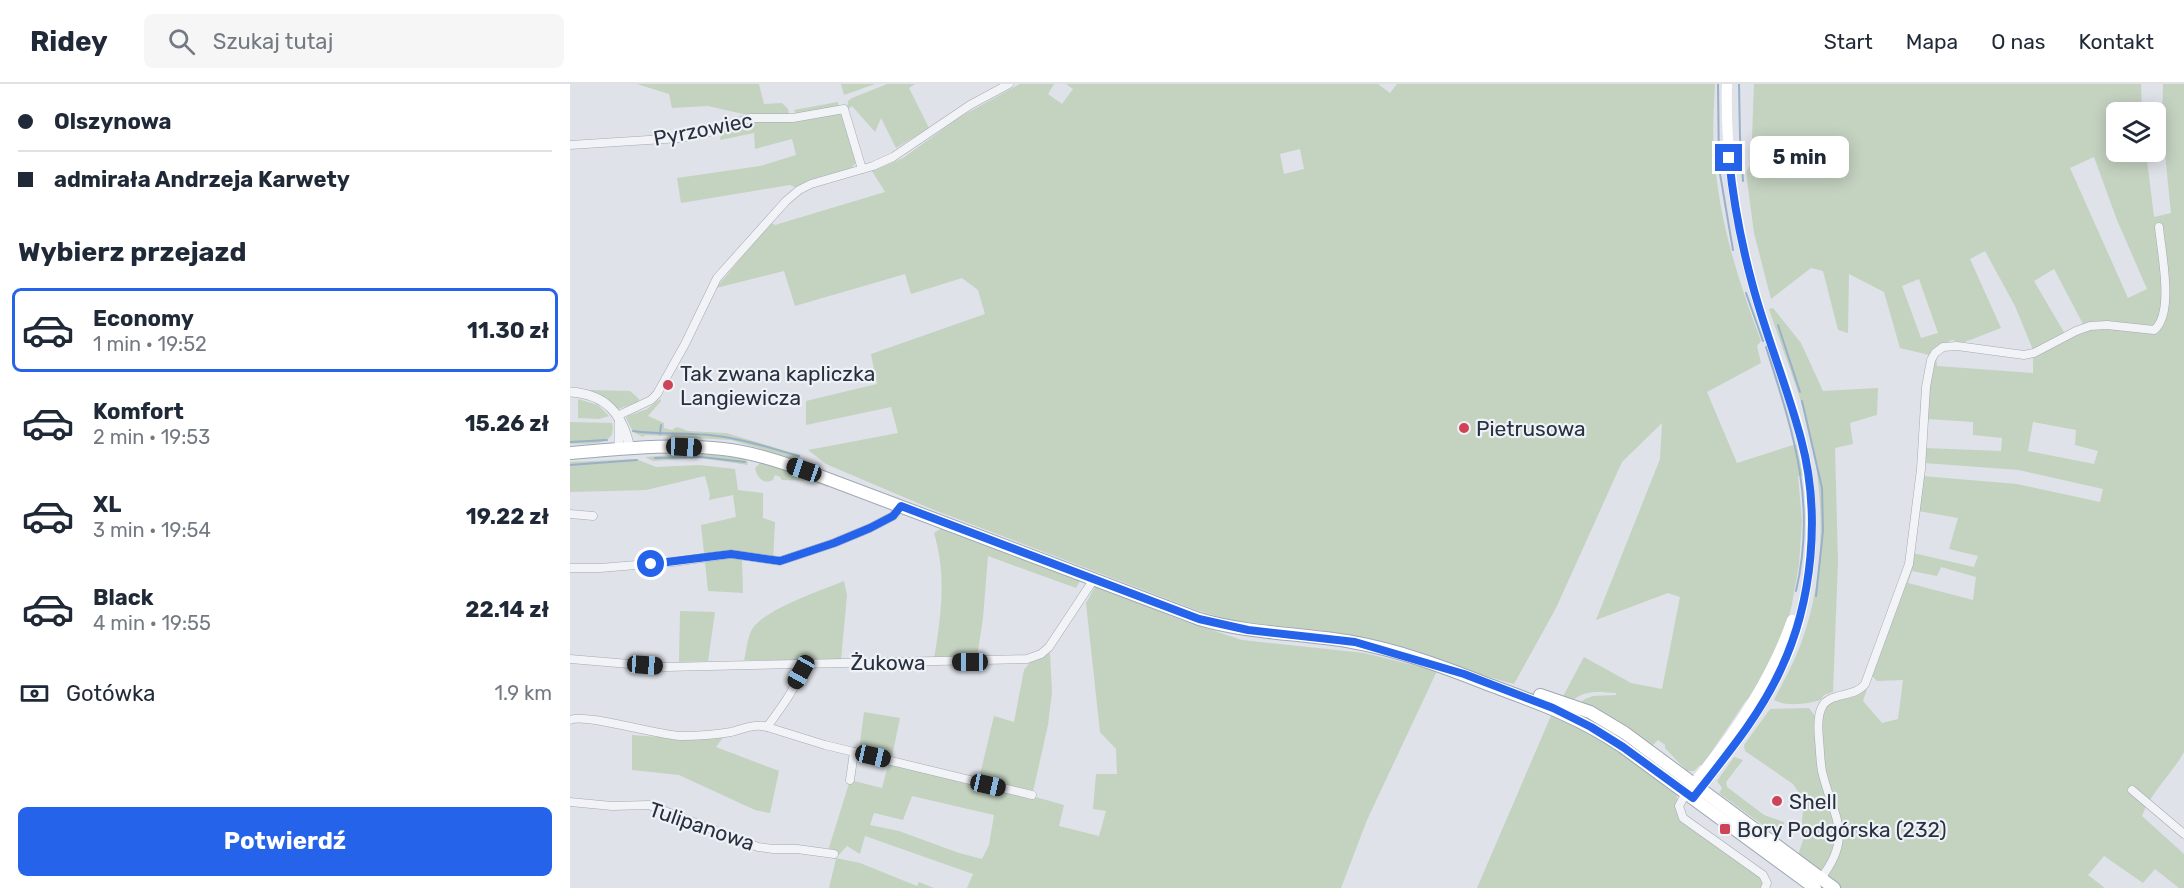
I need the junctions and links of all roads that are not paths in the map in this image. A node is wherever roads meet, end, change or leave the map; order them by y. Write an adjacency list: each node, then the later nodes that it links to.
1 (1009, 84): 4 (street)
2 (1726, 84): 14 (main road)
3 (570, 145): 4 (street, Pyrzowiec)
4 (862, 169): 7 (street)
5 (2159, 227): 30 (street)
6 (570, 392): 7 (street)
7 (618, 418): 8 (street)
8 (624, 449): 9 (main road); 10 (main road)
9 (570, 453)
10 (901, 506): 13 (street); 15 (main road)
11 (570, 514): 12 (street)
12 (593, 516)
13 (570, 568)
14 (1807, 577): 21 (main road); 24 (main road)
15 (1094, 579): 17 (street, Żukowa); 24 (main road)
16 (570, 659): 17 (street, Żukowa)
17 (804, 664): 19 (street)
18 (570, 720): 19 (street)
19 (767, 727): 20 (street)
20 (854, 752): 22 (street); 25 (street)
21 (1710, 777): 24 (main road); 26 (main road)
22 (850, 780)
23 (2132, 790): 28 (street)
24 (1693, 791): 26 (main road); 30 (main road); 31 (street)
25 (1032, 795)
26 (1716, 800): 30 (main road)
27 (570, 802): 29 (street, Tulipanowa)
28 (2184, 834)
29 (834, 854)
30 (1818, 883): 32 (main road)
31 (1765, 888)
32 (1834, 888)

